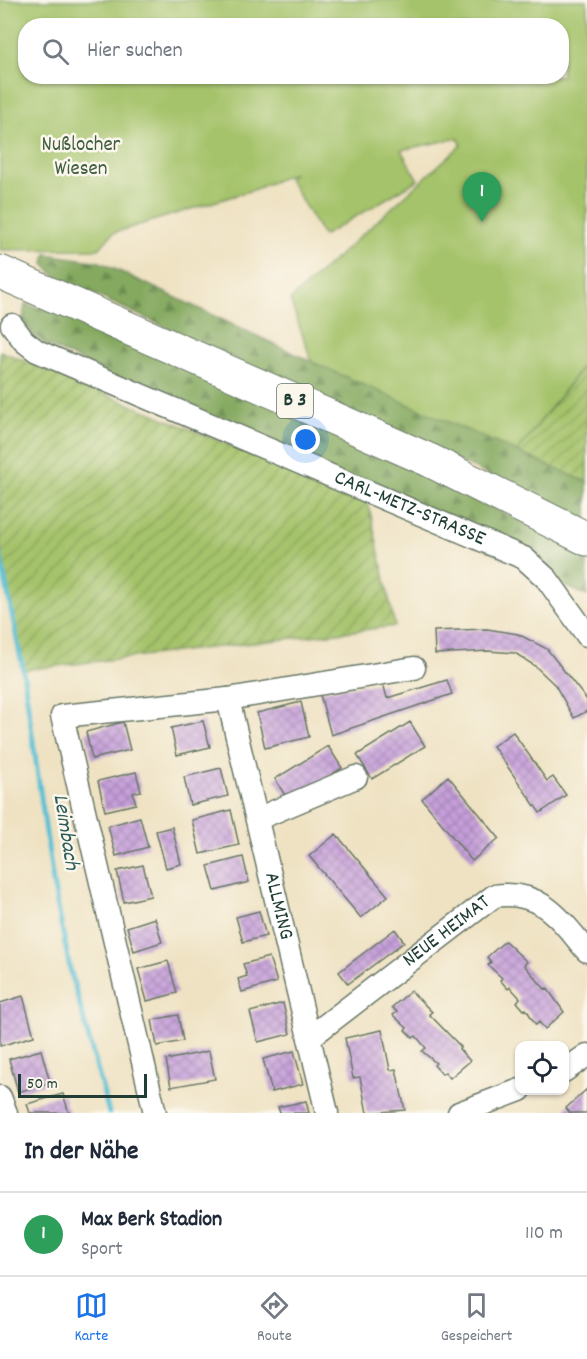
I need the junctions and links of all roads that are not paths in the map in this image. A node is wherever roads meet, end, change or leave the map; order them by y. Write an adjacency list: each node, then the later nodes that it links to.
1 (0, 272): 3 (highway, B 3)
2 (12, 325): 4 (street, CARL-METZ-STRASSE)
3 (587, 538)
4 (587, 635)
5 (414, 668): 6 (street)
6 (228, 699): 8 (street, ALLMING); 16 (street)
7 (356, 777): 8 (street)
8 (257, 819): 10 (street, ALLMING)
9 (587, 951): 10 (street, NEUE HEIMAT)
10 (309, 1038): 17 (street, ALLMING)
11 (587, 1054): 12 (street)
12 (569, 1067)
13 (515, 1092): 18 (street)
14 (0, 1097): 15 (street)
15 (6, 1113)
16 (155, 1113)
17 (327, 1113)
18 (459, 1113)

